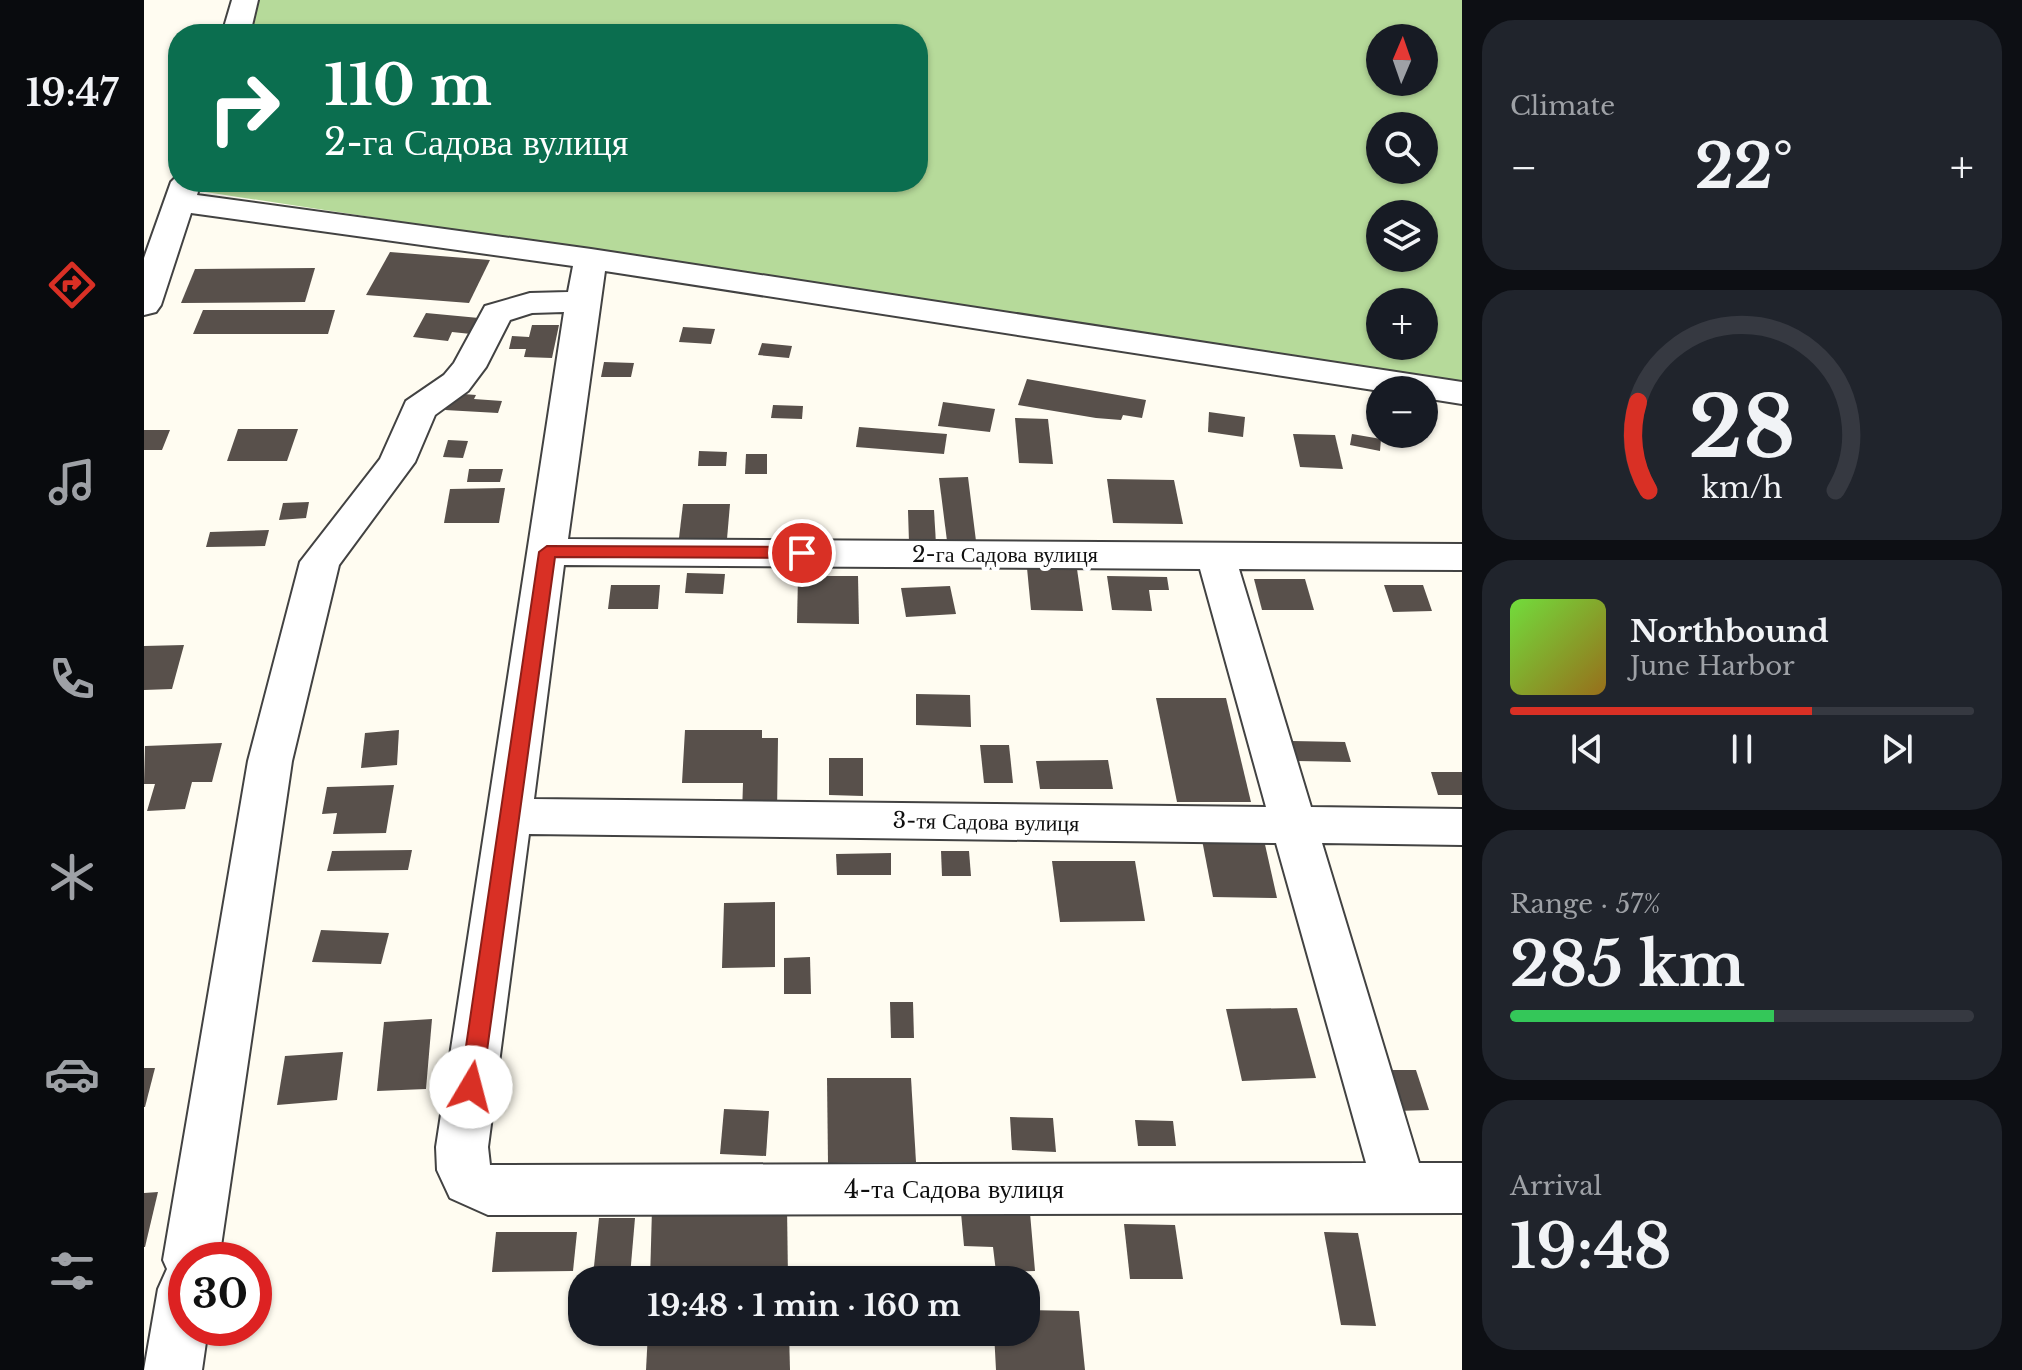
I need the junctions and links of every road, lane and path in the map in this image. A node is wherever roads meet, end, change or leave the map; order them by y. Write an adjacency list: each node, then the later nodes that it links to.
1 (245, 0): 2 (street)
2 (239, 24)
3 (182, 192): 4 (street); 6 (street)
4 (591, 259): 5 (street); 7 (street)
5 (582, 302): 8 (street); 16 (street)
6 (144, 305)
7 (1462, 393)
8 (547, 552): 9 (street, 2-га Садова вулиця); 11 (street)
9 (1215, 554): 10 (street, 2-га Садова вулиця); 12 (street)
10 (1462, 557)
11 (511, 816): 12 (street, 3-тя Садова вулиця); 15 (street, 4-та Садова вулиця)
12 (1293, 826): 13 (street, 3-тя Садова вулиця); 15 (street)
13 (1462, 827)
14 (1462, 1188): 15 (street, 4-та Садова вулиця)
15 (1400, 1189)
16 (194, 1242)
17 (177, 1346): 18 (street)
18 (173, 1370)

